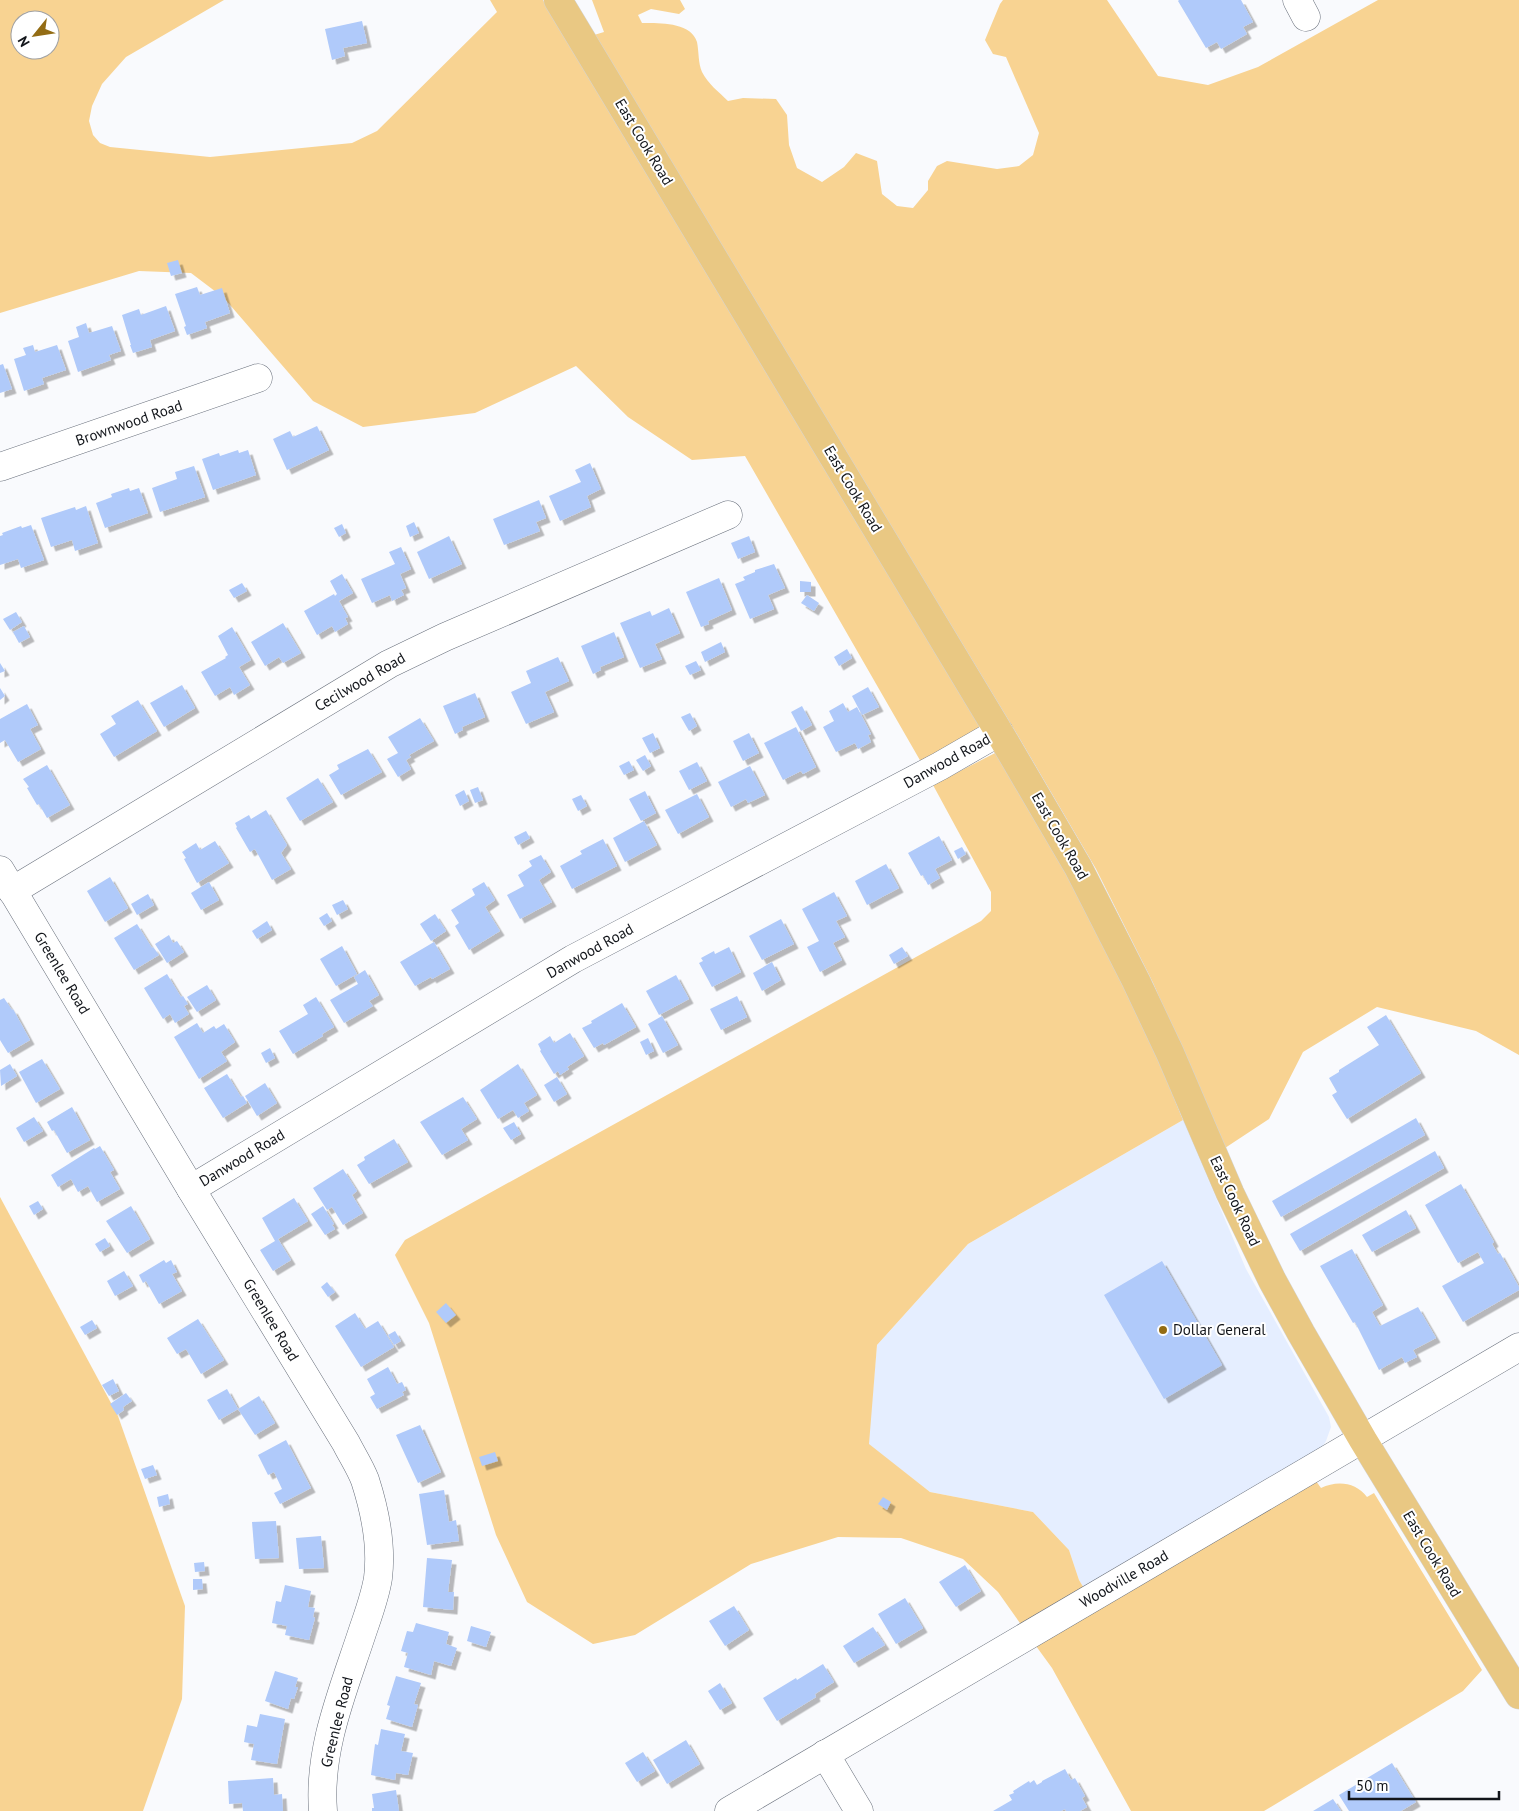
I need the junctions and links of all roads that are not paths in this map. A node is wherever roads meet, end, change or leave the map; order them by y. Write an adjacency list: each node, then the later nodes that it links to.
1 (558, 0): 5 (main road, East Cook Road)
2 (258, 378): 3 (street, Brownwood Road)
3 (0, 467)
4 (728, 515): 6 (street, Cecilwood Road)
5 (999, 732): 7 (street, Danwood Road); 9 (main road, East Cook Road)
6 (6, 880): 7 (street, Greenlee Road)
7 (191, 1189): 12 (street, Greenlee Road)
8 (1519, 1347): 9 (street, Woodville Road)
9 (1362, 1440): 10 (main road, East Cook Road); 11 (street, Woodville Road)
10 (1519, 1695)
11 (825, 1754): 13 (street, Woodville Road); 14 (street)
12 (323, 1811)
13 (729, 1811)
14 (859, 1811)

